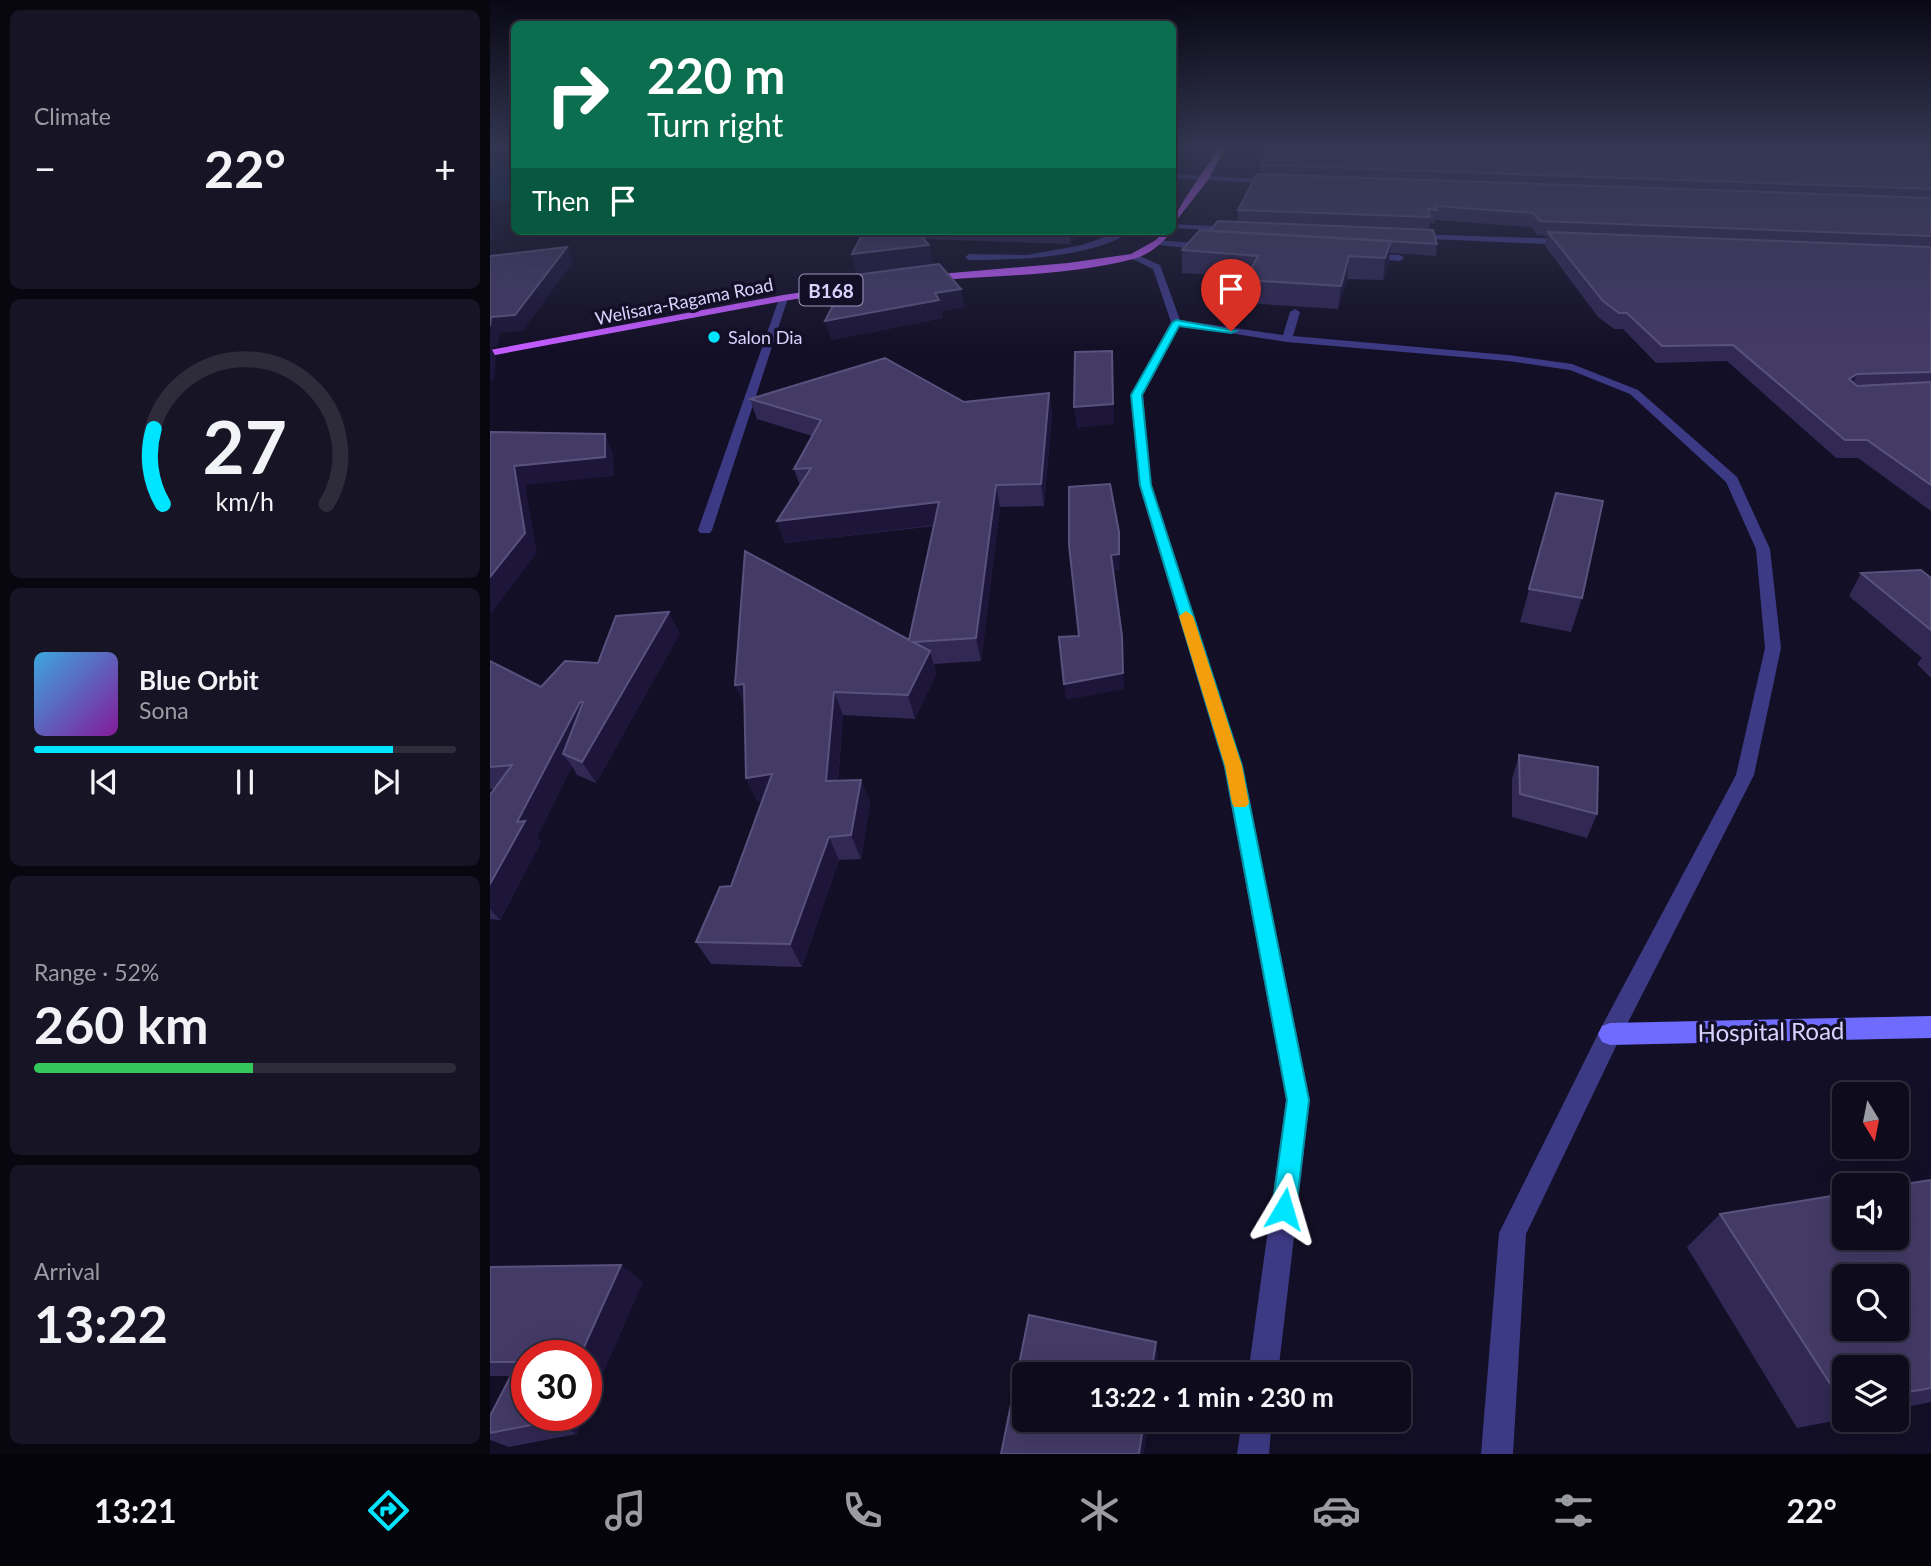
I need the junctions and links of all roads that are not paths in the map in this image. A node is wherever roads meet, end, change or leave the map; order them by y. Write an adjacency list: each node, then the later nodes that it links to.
1 (1176, 225): 2 (street)
2 (1241, 229)
3 (1118, 235): 11 (street)
4 (1164, 235): 6 (main road)
5 (1407, 236): 7 (street)
6 (1159, 242): 8 (street); 10 (main road)
7 (1572, 242)
8 (1219, 248)
9 (1348, 255): 12 (street)
10 (1133, 256): 13 (main road); 17 (street)
11 (970, 257)
12 (1400, 258)
13 (919, 279)
14 (881, 284): 15 (main road, Welisara-Ragama Road / B168)
15 (783, 298): 19 (main road, Welisara-Ragama Road / B168); 20 (street)
16 (1294, 312): 18 (street)
17 (1176, 323): 18 (street); 23 (street)
18 (1287, 339): 22 (street)
19 (490, 353)
20 (705, 530)
21 (1931, 1027): 22 (street, Hospital Road)
22 (1610, 1034): 26 (street)
23 (1265, 1362)
24 (1256, 1432): 25 (street)
25 (1253, 1454)
26 (1497, 1454)

